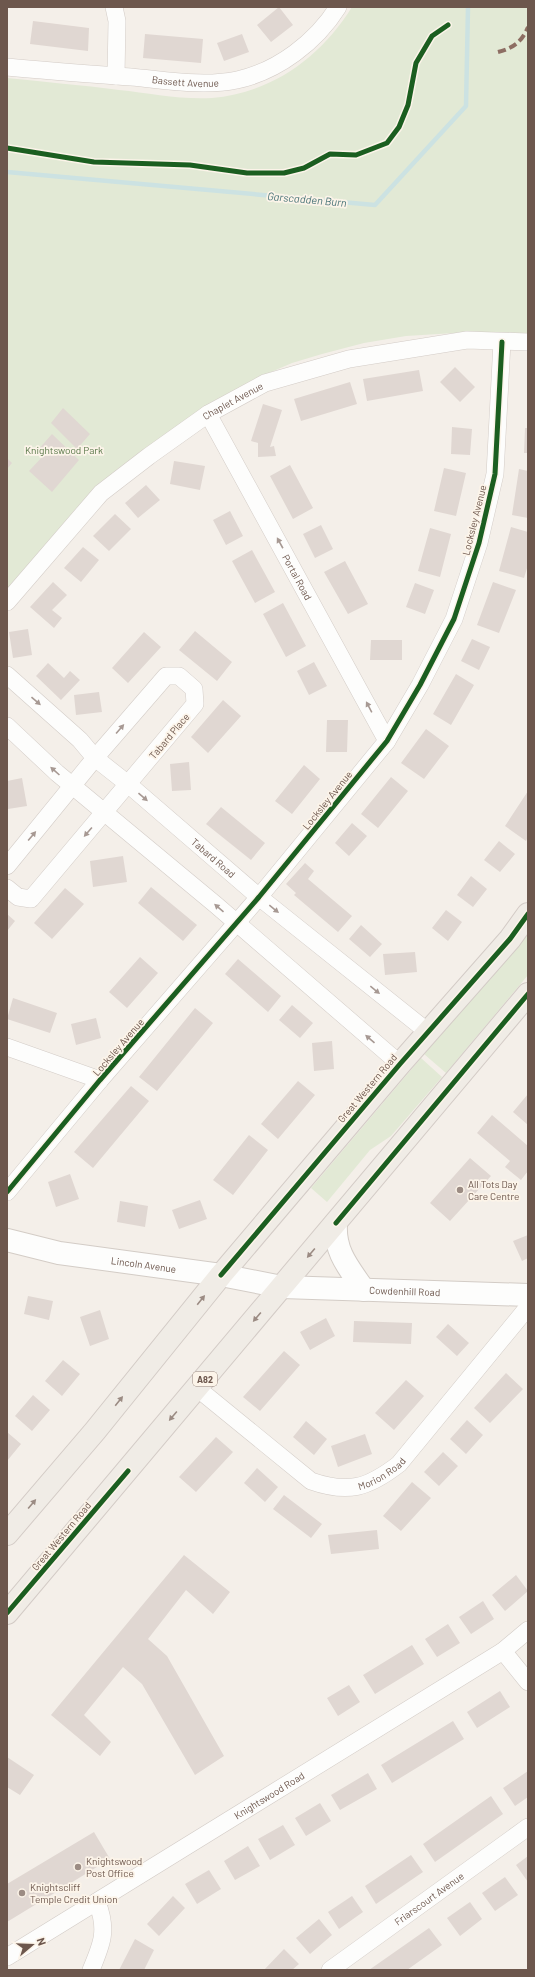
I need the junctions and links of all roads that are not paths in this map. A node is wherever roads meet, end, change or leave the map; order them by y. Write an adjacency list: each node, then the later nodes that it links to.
1 (114, 7): 4 (street)
2 (338, 7): 4 (street, Bassett Avenue)
3 (7, 67): 4 (street, Bassett Avenue)
4 (116, 76)
5 (502, 342): 6 (street, Chaplet Avenue); 7 (street, Chaplet Avenue); 11 (street, Locksley Avenue)
6 (528, 342)
7 (208, 414): 8 (street, Chaplet Avenue); 11 (street, Portal Road, one-way to 7)
8 (7, 602)
9 (7, 675): 12 (street, Tabard Road, one-way to 12)
10 (7, 726): 14 (street, one-way to 10)
11 (387, 741): 18 (street, Locksley Avenue)
12 (95, 758): 13 (street, Tabard Road); 13 (street, Tabard Place, one-way to 13); 14 (street, Tabard Place)
13 (128, 784): 15 (street, Tabard Place); 18 (street, Tabard Road, one-way to 18)
14 (73, 786): 15 (street); 16 (street, Tabard Place, one-way to 14)
15 (105, 813): 17 (street, Tabard Place, one-way to 17); 20 (street, one-way to 15)
16 (7, 866)
17 (7, 888)
18 (259, 897): 20 (street, Locksley Avenue); 22 (street, Tabard Road, one-way to 22)
19 (528, 914): 22 (main road, Great Western Road)
20 (236, 923): 24 (street, one-way to 20); 25 (street, Locksley Avenue)
21 (528, 994): 27 (main road, Great Western Road / A82)
22 (428, 1032): 24 (main road, Great Western Road)
23 (7, 1047): 25 (street)
24 (400, 1064): 29 (main road, Great Western Road)
25 (100, 1080): 26 (street, Locksley Avenue)
26 (7, 1192)
27 (336, 1223): 30 (main road, Great Western Road / A82, one-way to 30); 31 (street)
28 (7, 1240): 29 (street, Lincoln Avenue)
29 (221, 1275): 30 (street, Lincoln Avenue); 35 (main road, Great Western Road, one-way to 29)
30 (282, 1287): 31 (street, Cowdenhill Road); 34 (main road, Great Western Road / A82, one-way to 34)
31 (364, 1290): 32 (street, Cowdenhill Road)
32 (528, 1295)
33 (528, 1307): 34 (street, Morion Road)
34 (197, 1388): 36 (main road, Great Western Road / A82, one-way to 36)
35 (7, 1534)
36 (7, 1613)
37 (528, 1630): 38 (street, Knightswood Road)
38 (504, 1651): 39 (street); 41 (street, Knightswood Road)
39 (528, 1682)
40 (528, 1827): 44 (street, Friarscourt Avenue)
41 (97, 1902): 42 (street, Knightswood Road); 43 (street)
42 (7, 1957)
43 (91, 1970)
44 (330, 1970)

